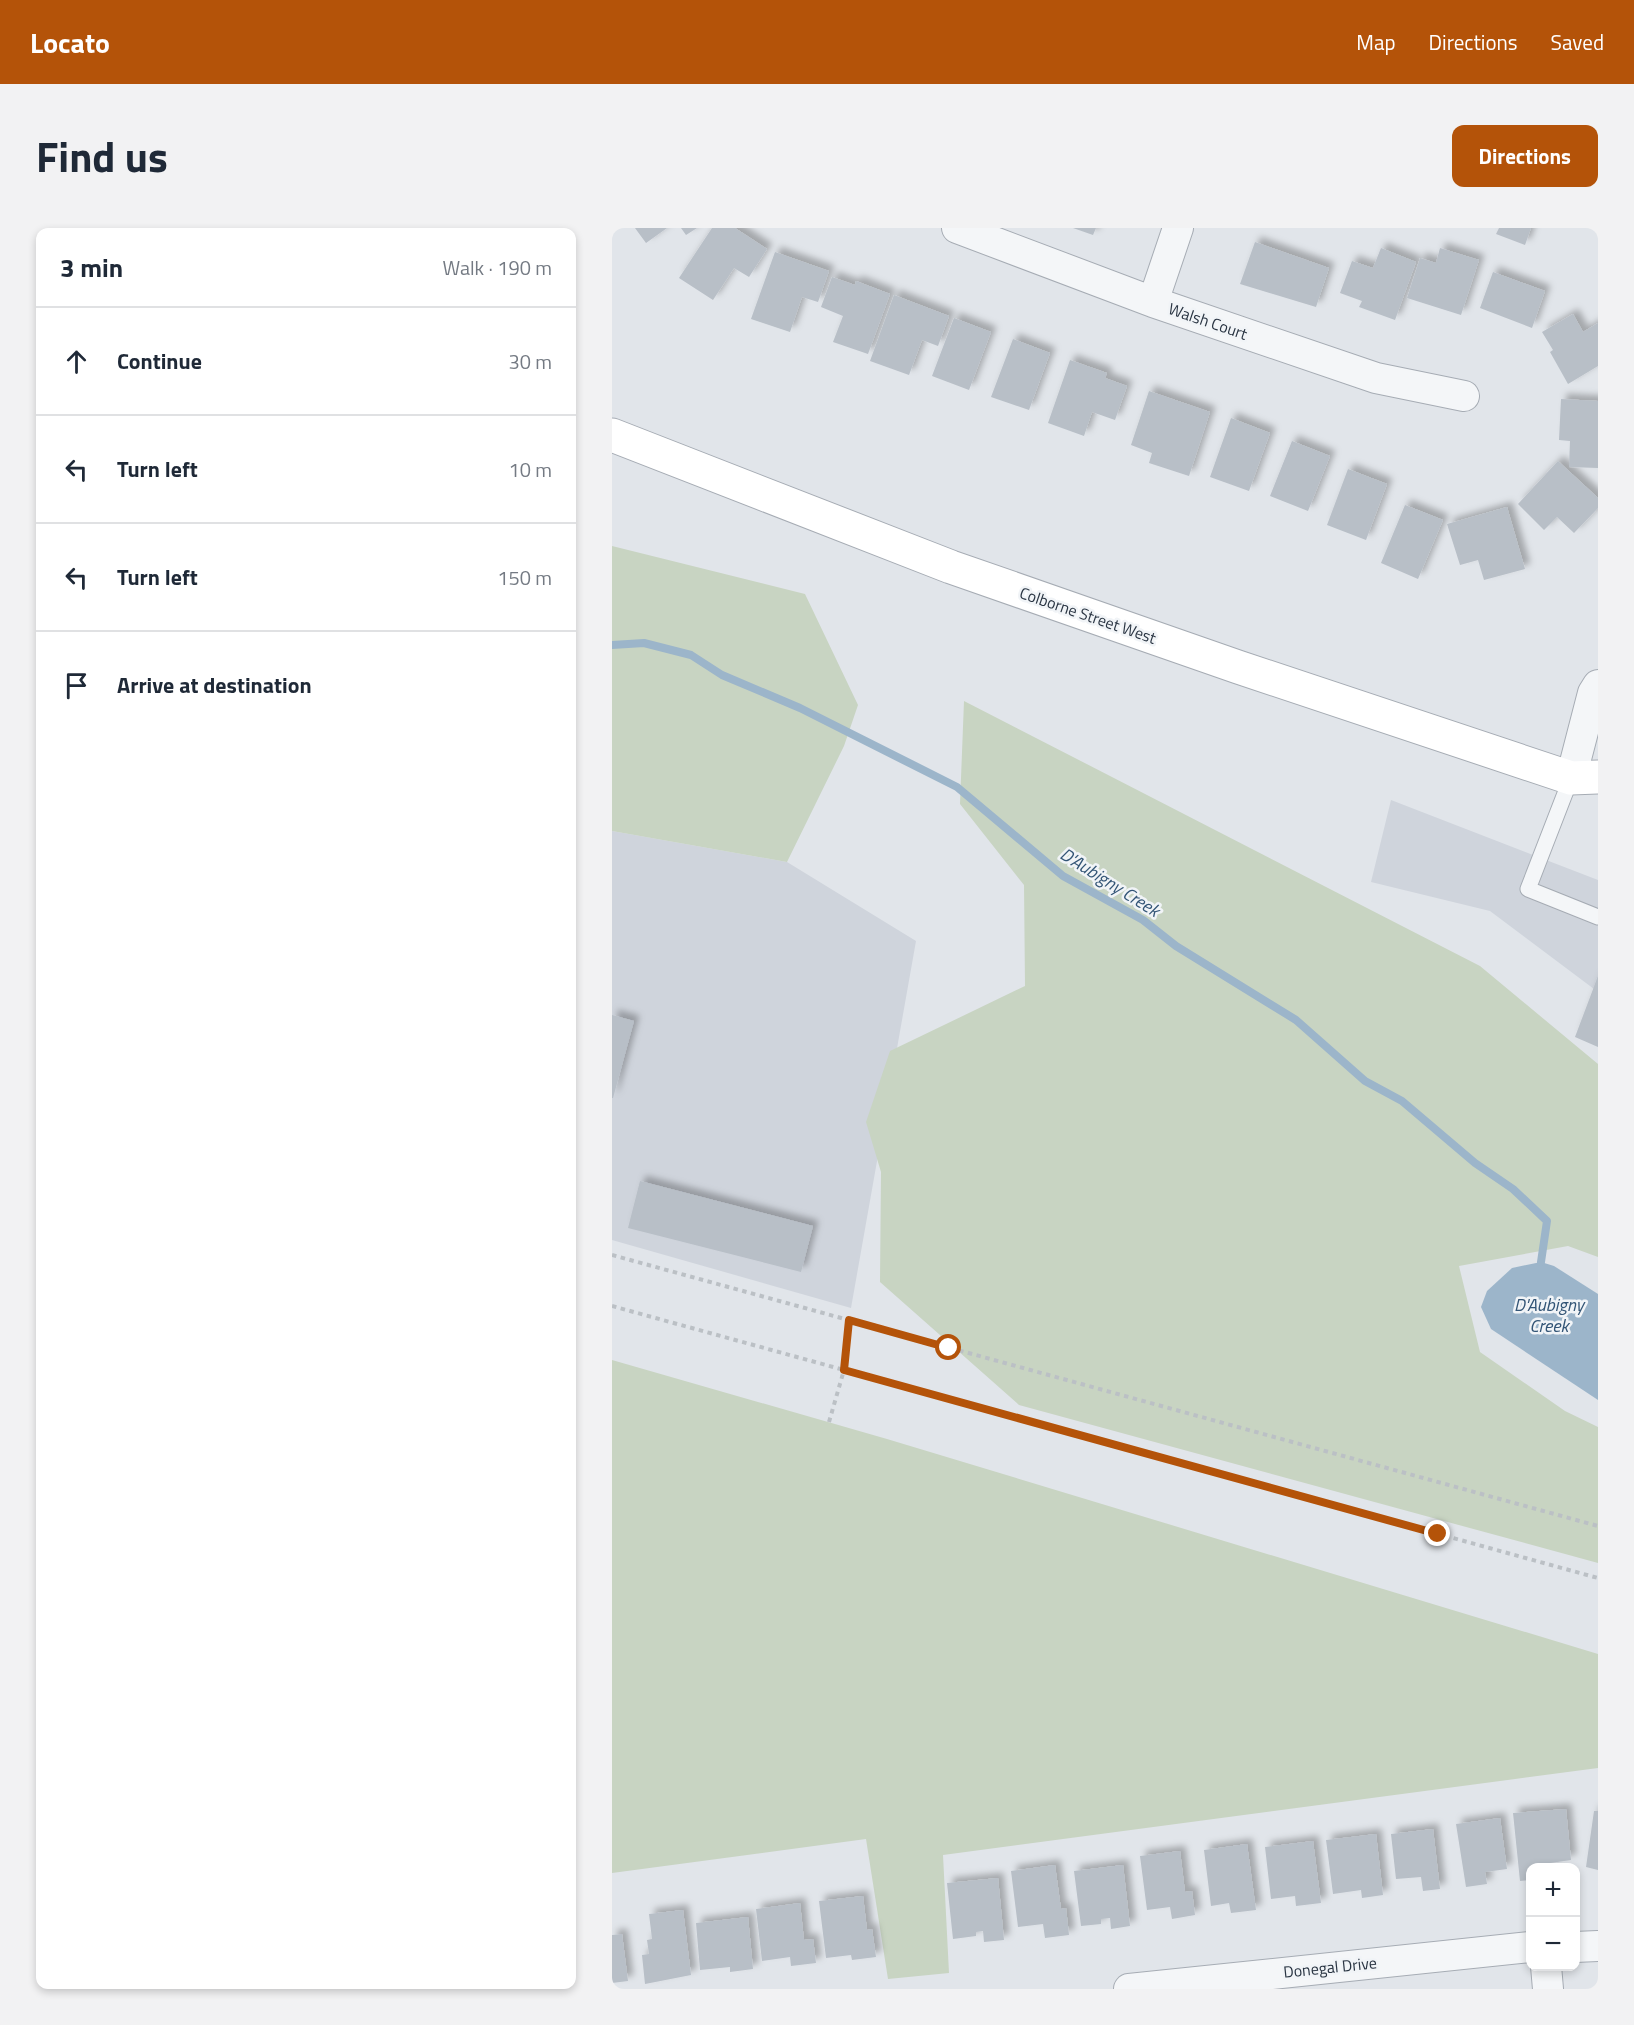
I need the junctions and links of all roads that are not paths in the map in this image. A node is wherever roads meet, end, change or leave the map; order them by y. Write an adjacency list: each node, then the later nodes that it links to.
1 (957, 228): 3 (street, Walsh Court)
2 (1178, 228): 3 (street)
3 (1153, 302): 4 (street, Walsh Court)
4 (1464, 396)
5 (612, 435): 7 (main road, Colborne Street West)
6 (1598, 686): 7 (street)
7 (1584, 777): 8 (main road, Colborne Street West); 9 (lane)
8 (1598, 802)
9 (1598, 917)
10 (1598, 1946): 12 (street)
11 (1526, 1947): 14 (street, Donegal Drive)
12 (1580, 1947)
13 (1546, 1971): 15 (street)
14 (1129, 1989)
15 (1548, 1989)

